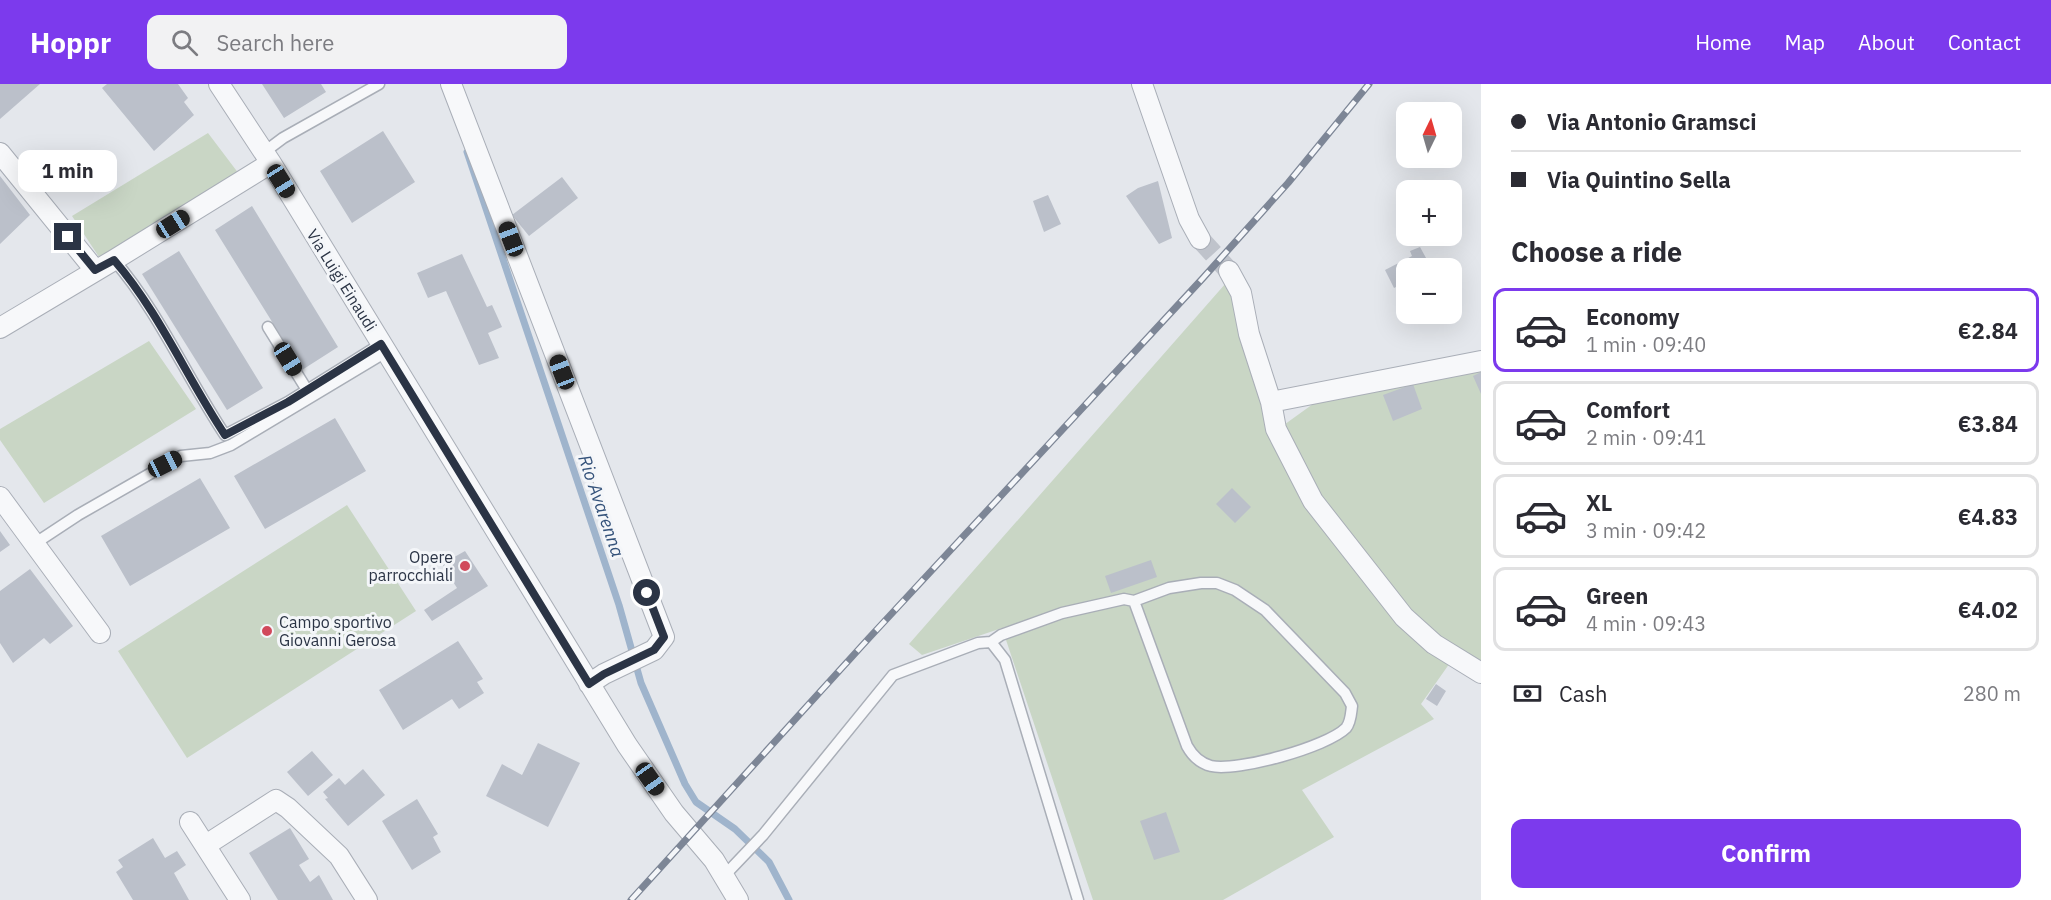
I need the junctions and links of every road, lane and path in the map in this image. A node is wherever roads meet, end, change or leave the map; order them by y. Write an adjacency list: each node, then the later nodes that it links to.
1 (219, 84): 6 (street, Via Luigi Einaudi)
2 (379, 84): 6 (lane)
3 (451, 84): 23 (street)
4 (1142, 84): 7 (street)
5 (0, 153): 9 (street)
6 (267, 158): 8 (street); 13 (street, Via Luigi Einaudi)
7 (1200, 239)
8 (114, 260): 9 (street); 15 (lane)
9 (95, 270): 12 (street)
10 (1229, 271): 16 (street)
11 (268, 327): 15 (lane)
12 (0, 328)
13 (383, 348): 15 (lane); 18 (lane); 23 (street, Via Luigi Einaudi)
14 (1481, 361): 16 (street)
15 (307, 390)
16 (1271, 402): 22 (street)
17 (0, 496): 18 (street)
18 (34, 544): 20 (street)
19 (1134, 601): 19 (lane); 21 (lane)
20 (100, 633)
21 (991, 642): 26 (lane); 30 (lane)
22 (1481, 673)
23 (597, 679): 26 (street, Via Luigi Einaudi)
24 (190, 822): 25 (street)
25 (206, 845): 27 (street); 28 (street)
26 (724, 876): 29 (street, Via Luigi Einaudi)
27 (240, 900)
28 (367, 900)
29 (738, 900)
30 (1078, 900)

